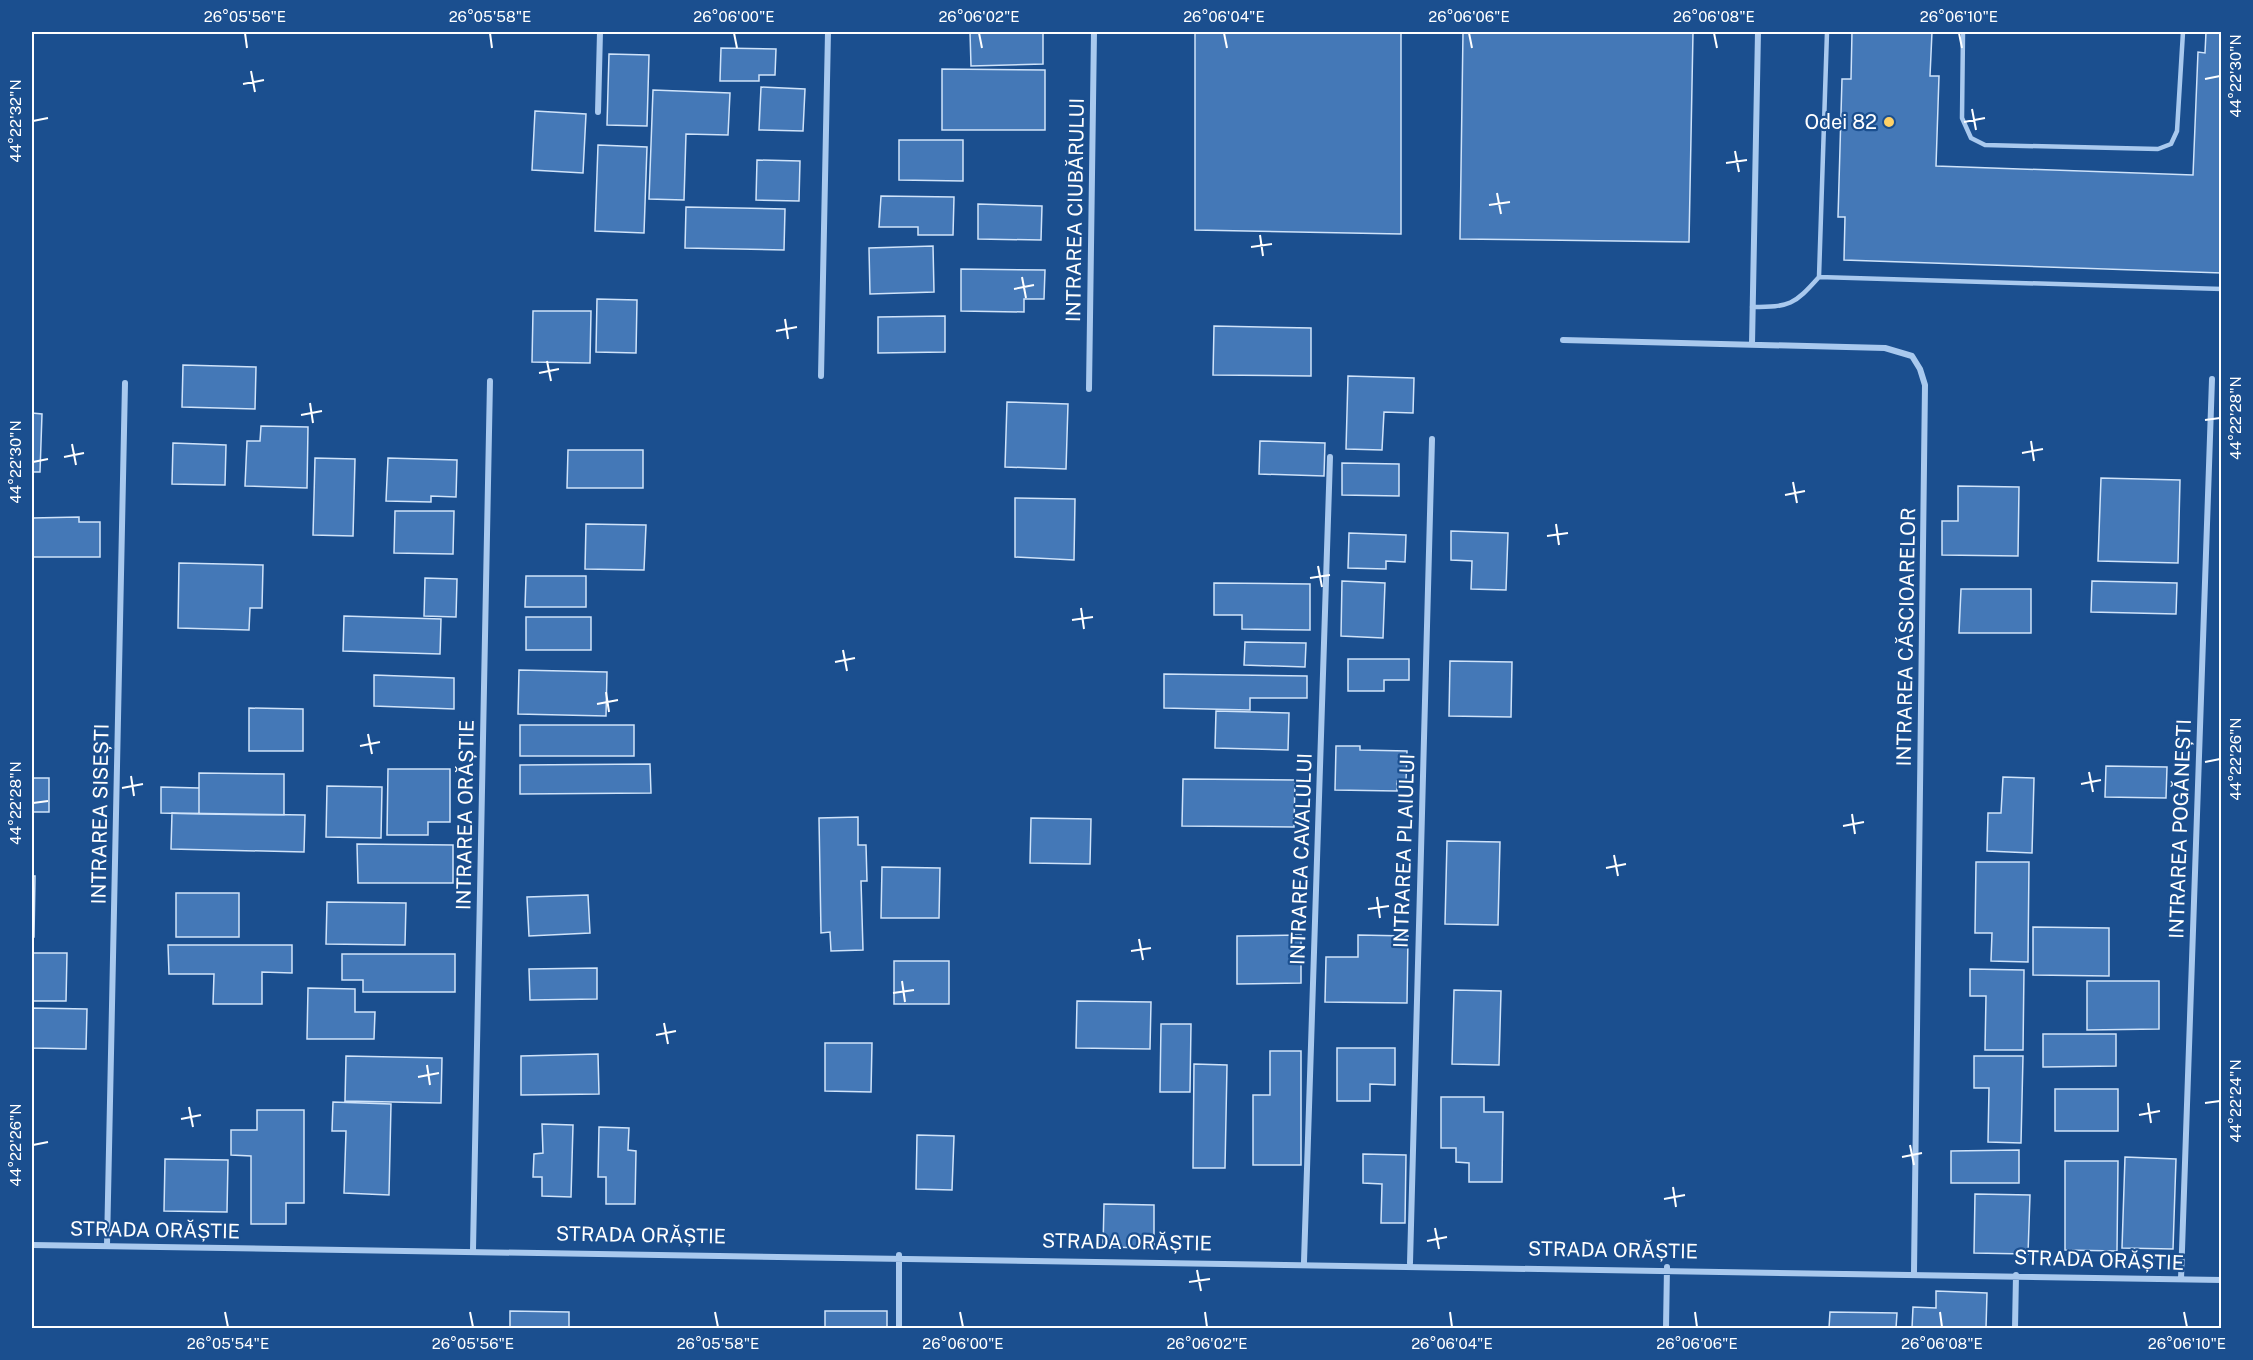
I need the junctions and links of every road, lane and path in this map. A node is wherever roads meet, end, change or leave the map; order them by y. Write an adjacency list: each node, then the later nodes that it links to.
1 (600, 32): 8 (street)
2 (828, 32): 14 (street)
3 (1094, 32): 18 (street, INTRAREA CIUBĂRULUI)
4 (1758, 32): 11 (street)
5 (1827, 32): 9 (lane)
6 (1963, 32): 7 (lane)
7 (2183, 32)
8 (598, 112)
9 (1819, 277): 10 (lane); 11 (lane)
10 (2222, 289)
11 (1752, 307): 13 (street)
12 (1563, 340): 13 (street, INTRAREA CĂSCIOARELOR)
13 (1752, 344): 28 (street, INTRAREA CĂSCIOARELOR)
14 (821, 376)
15 (2212, 379): 30 (street, INTRAREA POGĂNEȘTI)
16 (490, 381): 23 (street, INTRAREA ORĂȘTIE)
17 (125, 383): 22 (street, INTRAREA SISEȘTI)
18 (1089, 390)
19 (1432, 439): 26 (street, INTRAREA PLAIULUI)
20 (1330, 457): 25 (street, INTRAREA CAVALULUI)
21 (32, 1245): 22 (street, STRADA ORĂȘTIE)
22 (107, 1245): 23 (street, STRADA ORĂȘTIE)
23 (473, 1250): 24 (street, STRADA ORĂȘTIE)
24 (899, 1255): 25 (street, STRADA ORĂȘTIE); 32 (street)
25 (1304, 1262): 26 (street, STRADA ORĂȘTIE)
26 (1410, 1263): 27 (street, STRADA ORĂȘTIE)
27 (1667, 1267): 28 (street, STRADA ORĂȘTIE); 33 (street)
28 (1914, 1272): 29 (street, STRADA ORĂȘTIE)
29 (2016, 1275): 30 (street, STRADA ORĂȘTIE); 34 (street)
30 (2181, 1279): 31 (street, STRADA ORĂȘTIE)
31 (2222, 1280)
32 (899, 1329)
33 (1666, 1329)
34 (2015, 1329)

